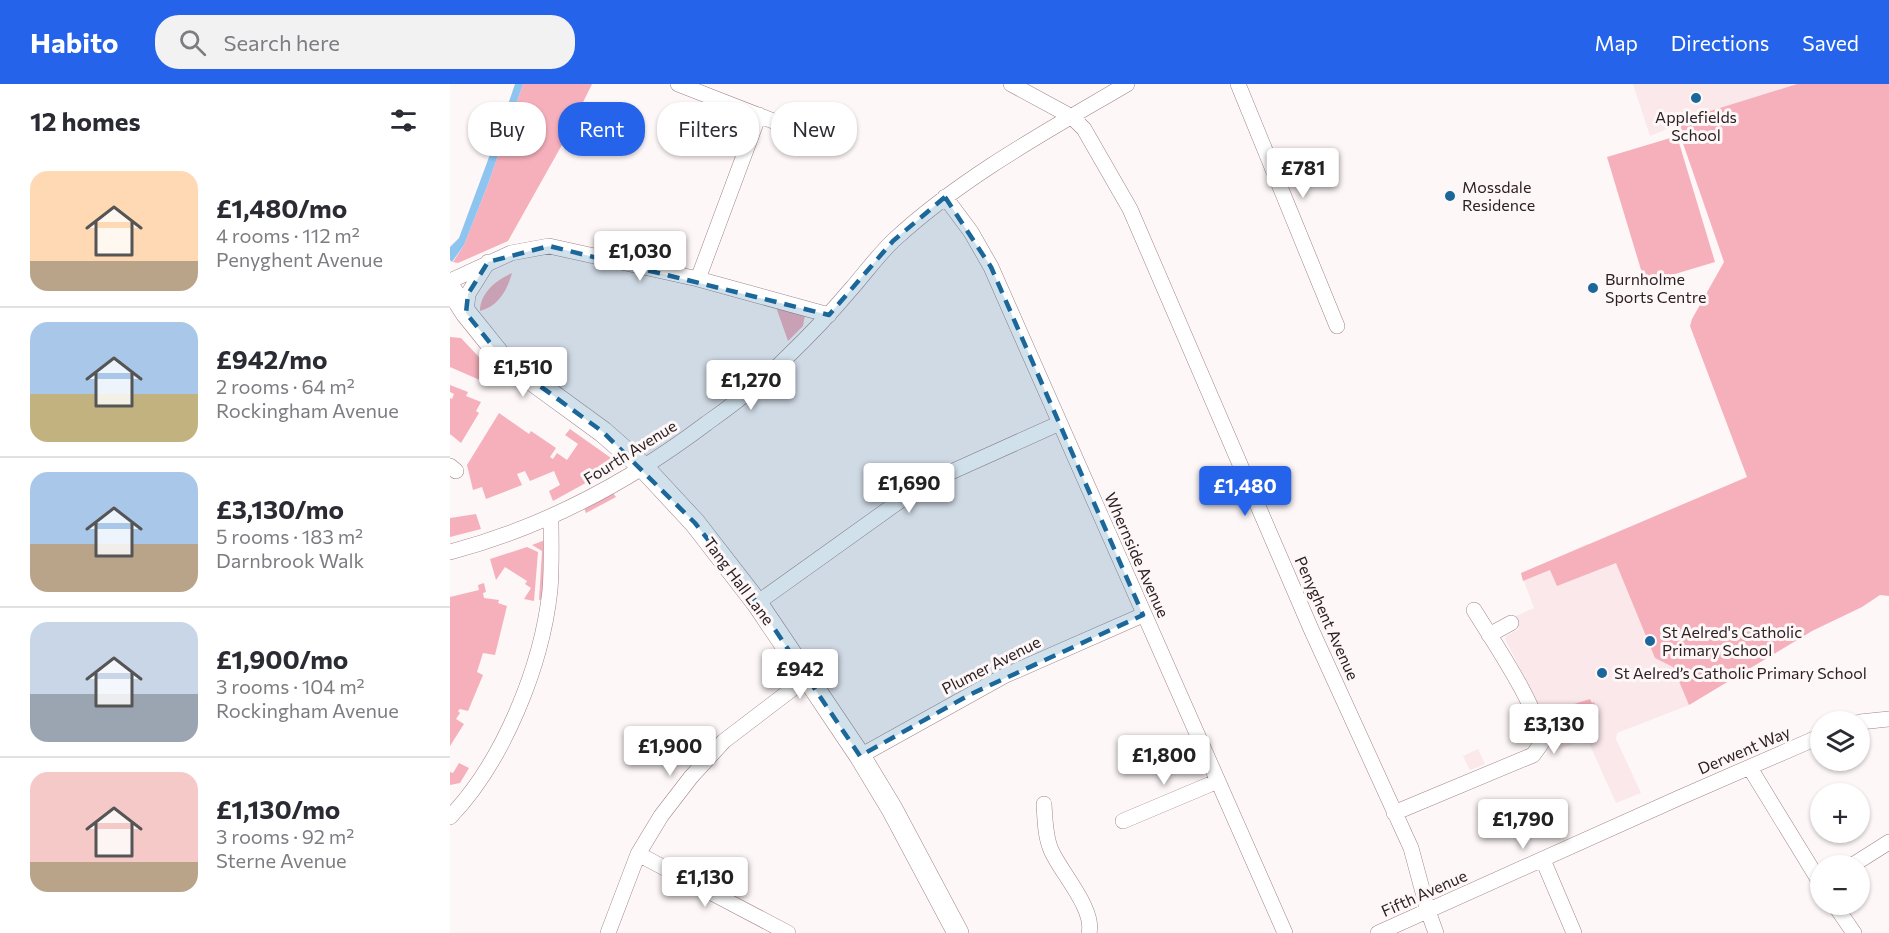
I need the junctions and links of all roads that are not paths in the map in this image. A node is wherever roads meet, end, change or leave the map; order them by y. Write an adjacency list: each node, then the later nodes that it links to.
1 (678, 84): 5 (street)
2 (1011, 84): 7 (street)
3 (1127, 84): 7 (street, Fourth Avenue)
4 (1238, 84): 17 (street)
5 (725, 102)
6 (759, 115): 8 (street)
7 (1072, 117): 10 (street, Fourth Avenue); 38 (street, Penyghent Avenue)
8 (771, 120)
9 (744, 156): 12 (street)
10 (945, 197): 16 (street, Fourth Avenue); 18 (street, Whernside Avenue)
11 (488, 262): 12 (street); 13 (street); 15 (street)
12 (698, 279): 16 (street)
13 (450, 281)
14 (450, 288): 15 (street, Tang Hall Lane)
15 (466, 313): 19 (street, Tang Hall Lane)
16 (829, 315): 19 (street, Fourth Avenue)
17 (1337, 326)
18 (1060, 423): 22 (street); 24 (street, Whernside Avenue)
19 (643, 467): 20 (street, Fourth Avenue); 22 (street, Tang Hall Lane)
20 (551, 517): 21 (street, Fourth Avenue); 36 (street)
21 (450, 552)
22 (757, 603): 27 (street, Tang Hall Lane)
23 (1474, 610): 26 (street)
24 (1143, 615): 32 (street, Plumer Avenue); 34 (street, Whernside Avenue)
25 (1511, 623): 26 (street)
26 (1489, 635): 38 (street)
27 (808, 677): 32 (street, Tang Hall Lane); 42 (street)
28 (1889, 714): 29 (street)
29 (1889, 719): 30 (street)
30 (1870, 721)
31 (1810, 741): 33 (street, Derwent Way)
32 (860, 756): 50 (street, Tang Hall Lane)
33 (1750, 768): 35 (street, Derwent Way); 45 (street)
34 (1218, 781): 40 (street); 52 (street, Whernside Avenue)
35 (1681, 797): 44 (street, Fifth Avenue)
36 (456, 801): 39 (street)
37 (1044, 804): 51 (street)
38 (1394, 813): 46 (street, Penyghent Avenue)
39 (450, 817)
40 (1123, 821)
41 (1889, 842): 43 (street)
42 (638, 854): 48 (street); 49 (street)
43 (1868, 855)
44 (1543, 860): 46 (street, Fifth Avenue); 55 (street)
45 (1810, 866)
46 (1428, 911): 53 (street, Fifth Avenue); 54 (street, Penyghent Avenue)
47 (1842, 915): 56 (street)
48 (608, 933)
49 (788, 933)
50 (958, 933)
51 (1089, 933)
52 (1285, 933)
53 (1378, 933)
54 (1436, 933)
55 (1574, 933)
56 (1854, 933)

